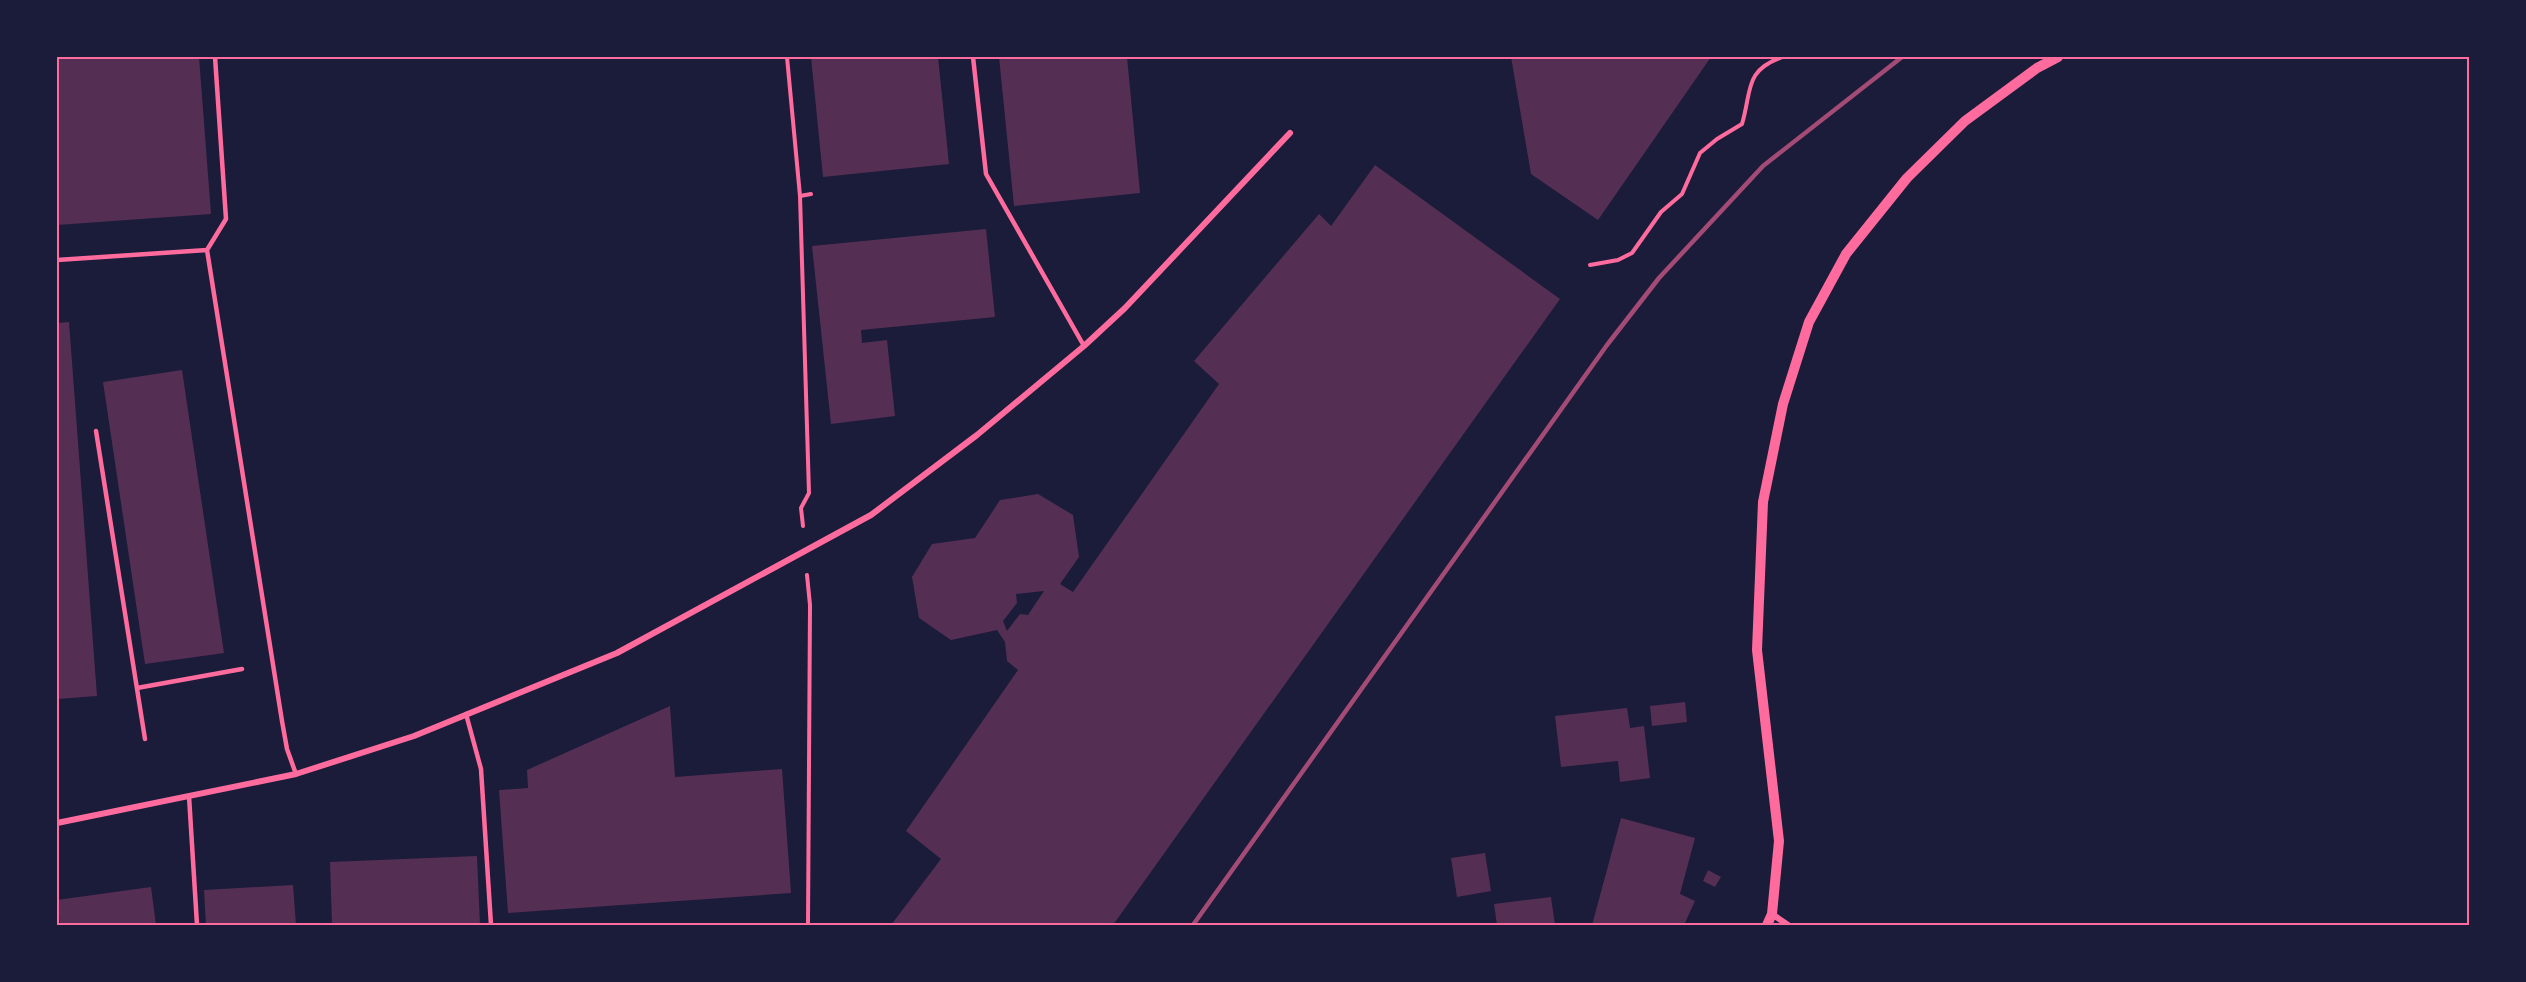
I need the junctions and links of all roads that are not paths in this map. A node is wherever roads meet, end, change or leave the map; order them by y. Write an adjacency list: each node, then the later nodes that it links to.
1 (215, 57): 5 (lane)
2 (973, 57): 7 (lane)
3 (2058, 57): 16 (street)
4 (1290, 133): 7 (street)
5 (207, 250): 6 (lane); 13 (lane)
6 (57, 260)
7 (1084, 346): 11 (street)
8 (96, 431): 10 (lane)
9 (242, 669): 10 (lane)
10 (137, 688): 12 (lane)
11 (466, 714): 13 (street); 18 (lane)
12 (145, 739)
13 (296, 774): 14 (street)
14 (189, 796): 15 (street); 17 (lane)
15 (57, 824)
16 (1772, 914): 19 (street); 20 (street)
17 (197, 925)
18 (491, 925)
19 (1767, 925)
20 (1788, 925)

